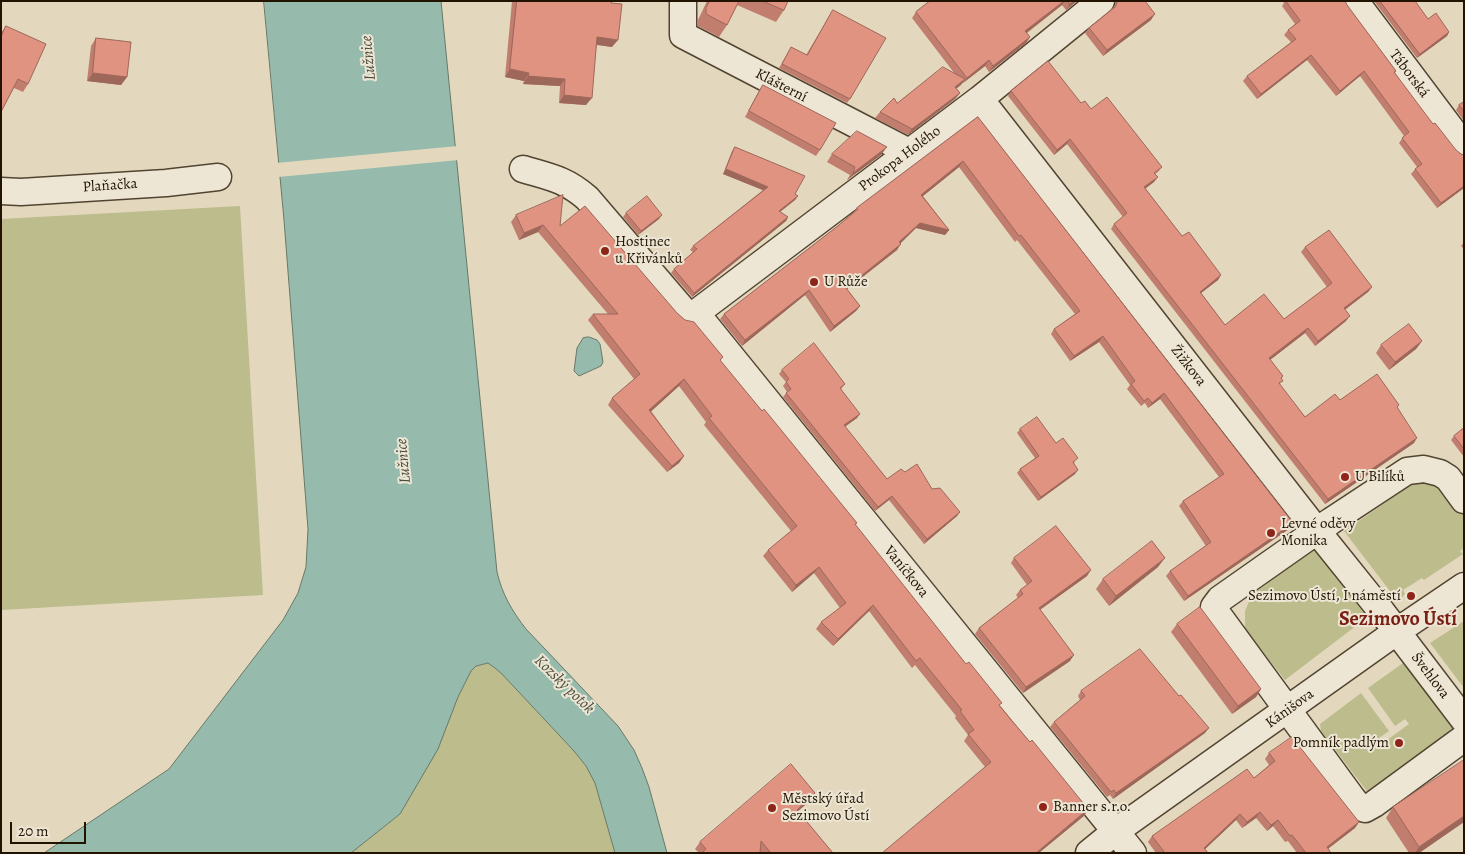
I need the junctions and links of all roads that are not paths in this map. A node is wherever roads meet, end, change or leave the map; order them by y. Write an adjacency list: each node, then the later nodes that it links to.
1 (683, 1): 6 (street, Klášterní)
2 (1100, 1): 4 (street, Prokopa Holého)
3 (1355, 1): 5 (street, Táborská)
4 (980, 99): 6 (street, Prokopa Holého); 12 (street, Žižkova)
5 (1464, 146)
6 (910, 152): 10 (street, Prokopa Holého)
7 (523, 169): 10 (street)
8 (218, 177): 9 (street, Plaňačka)
9 (1, 191)
10 (696, 313): 18 (street, Vaníčkova)
11 (1464, 500): 12 (street)
12 (1317, 531): 14 (street, Žižkova); 15 (street)
13 (1464, 586): 14 (street, Kánišova)
14 (1396, 632): 15 (street, Kánišova); 16 (street, Švehlova)
15 (1288, 710): 17 (street); 18 (street, Kánišova)
16 (1464, 720)
17 (1464, 738)
18 (1116, 832): 19 (street, Kánišova); 20 (street, Vaníčkova)
19 (1089, 853)
20 (1133, 853)

